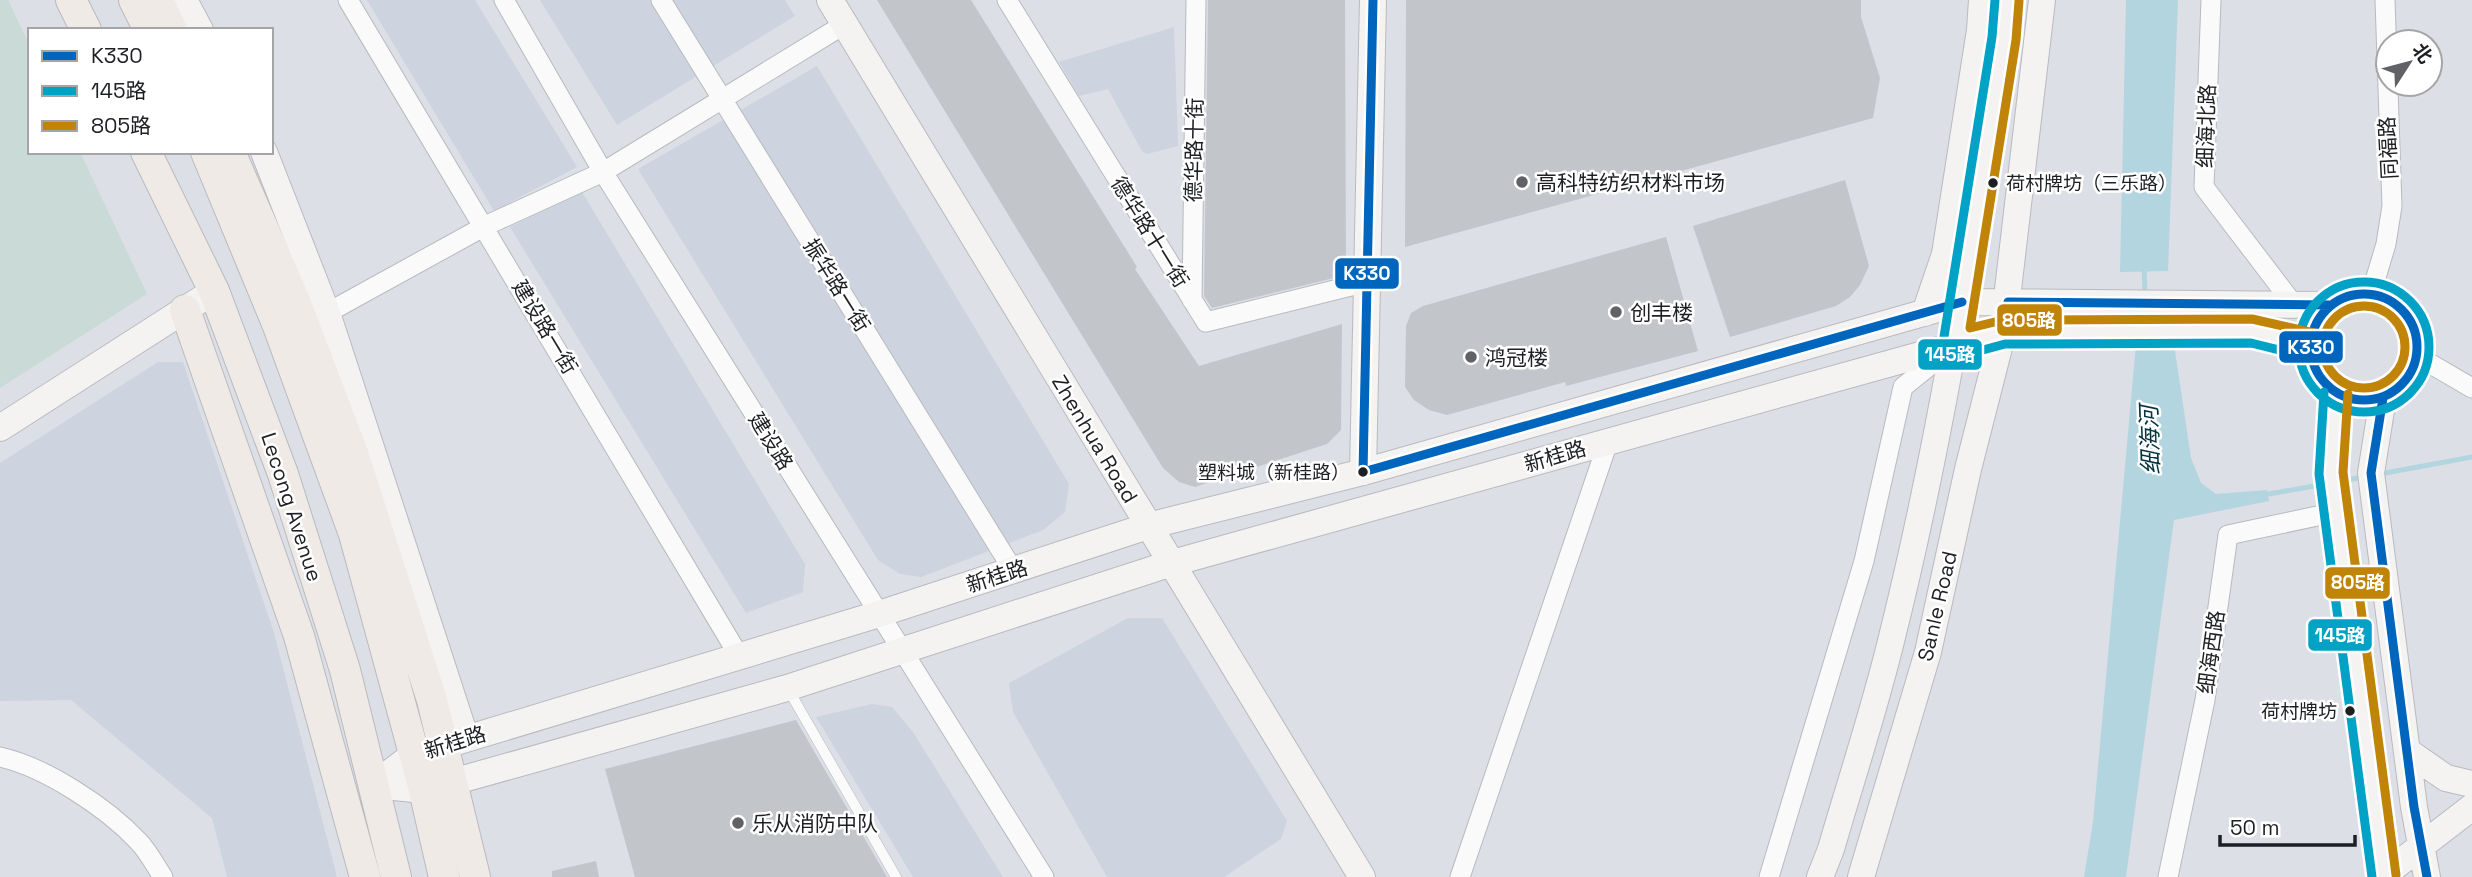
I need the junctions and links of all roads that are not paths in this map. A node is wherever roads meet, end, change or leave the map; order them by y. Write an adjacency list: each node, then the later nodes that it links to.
1 (71, 0): 18 (main road)
2 (134, 0): 19 (main road)
3 (158, 0): 20 (main road)
4 (184, 0): 21 (street)
5 (348, 0): 28 (street, 建设路一街)
6 (504, 0): 27 (street, 建设路)
7 (662, 0): 22 (street, 振华路一街)
8 (830, 0): 17 (street, Zhenhua Road)
9 (1007, 0): 32 (street, 德华路十一街)
10 (1196, 0): 32 (street, 德华路十街)
11 (1373, 0): 29 (street)
12 (1982, 0): 39 (street)
13 (2007, 0): 33 (street, Sanle Road)
14 (2042, 0): 34 (street, Sanle Road)
15 (2211, 0): 35 (street, 细海北路)
16 (2385, 0): 31 (street, 同福路)
17 (845, 24): 22 (street); 51 (street, Zhenhua Road)
18 (85, 28)
19 (148, 28)
20 (171, 28)
21 (199, 28)
22 (722, 99): 27 (street); 53 (street, 振华路一街)
23 (147, 154): 30 (main road, Lecong Avenue)
24 (207, 154): 60 (main road)
25 (231, 154): 58 (main road)
26 (265, 154): 38 (street)
27 (603, 172): 28 (street); 54 (street, 建设路)
28 (485, 226): 38 (street); 56 (street, 建设路一街)
29 (1367, 282): 32 (street, 德华路十一街); 49 (street)
30 (214, 291): 37 (street); 63 (main road, Lecong Avenue)
31 (2371, 294): 36 (street); 43 (street)
32 (1192, 300)
33 (1962, 302): 34 (street, 新桂路); 39 (street, 新桂路); 41 (street, Sanle Road)
34 (2008, 302): 35 (street, 新桂路); 40 (street, Sanle Road)
35 (2294, 305): 36 (street, 新桂路)
36 (2331, 305): 42 (street)
37 (185, 310): 47 (street); 69 (main road)
38 (327, 313): 58 (street)
39 (1925, 313): 49 (street, 新桂路)
40 (2003, 332): 41 (street, 新桂路); 42 (street, 新桂路); 79 (street, Sanle Road)
41 (1955, 345): 48 (street, 新桂路); 77 (street); 78 (street, Sanle Road)
42 (2311, 345): 45 (street)
43 (2417, 356): 44 (street); 46 (street)
44 (2472, 387)
45 (2336, 393): 46 (street); 50 (street)
46 (2383, 398): 59 (street)
47 (0, 428)
48 (1608, 442): 52 (street, 新桂路); 76 (street)
49 (1363, 472): 51 (street, 新桂路)
50 (2336, 512): 67 (street); 80 (street, 细海西路)
51 (1148, 526): 52 (street, Zhenhua Road); 53 (street, 新桂路)
52 (1169, 564): 55 (street, 新桂路); 75 (street, Zhenhua Road)
53 (1013, 570): 54 (street, 新桂路)
54 (878, 614): 55 (street, 建设路); 56 (street, 新桂路)
55 (904, 651): 57 (street, 新桂路); 74 (street, 建设路)
56 (739, 656): 58 (street, 新桂路)
57 (787, 688): 64 (street, 新桂路); 73 (lane)
58 (454, 742): 60 (street, 新桂路); 64 (main road)
59 (2407, 751): 62 (street); 66 (street)
60 (413, 755): 63 (street, 新桂路); 64 (main road)
61 (0, 757): 68 (street)
62 (2472, 784)
63 (374, 785): 64 (street, 新桂路); 70 (main road, Lecong Avenue)
64 (438, 786): 71 (main road); 72 (main road)
65 (2472, 807): 66 (street)
66 (2420, 844): 67 (street); 81 (street)
67 (2383, 876)
68 (163, 877)
69 (365, 877)
70 (397, 877)
71 (444, 877)
72 (475, 877)
73 (896, 877)
74 (1044, 877)
75 (1362, 877)
76 (1460, 877)
77 (1769, 877)
78 (1820, 877)
79 (1861, 877)
80 (2168, 877)
81 (2427, 877)

